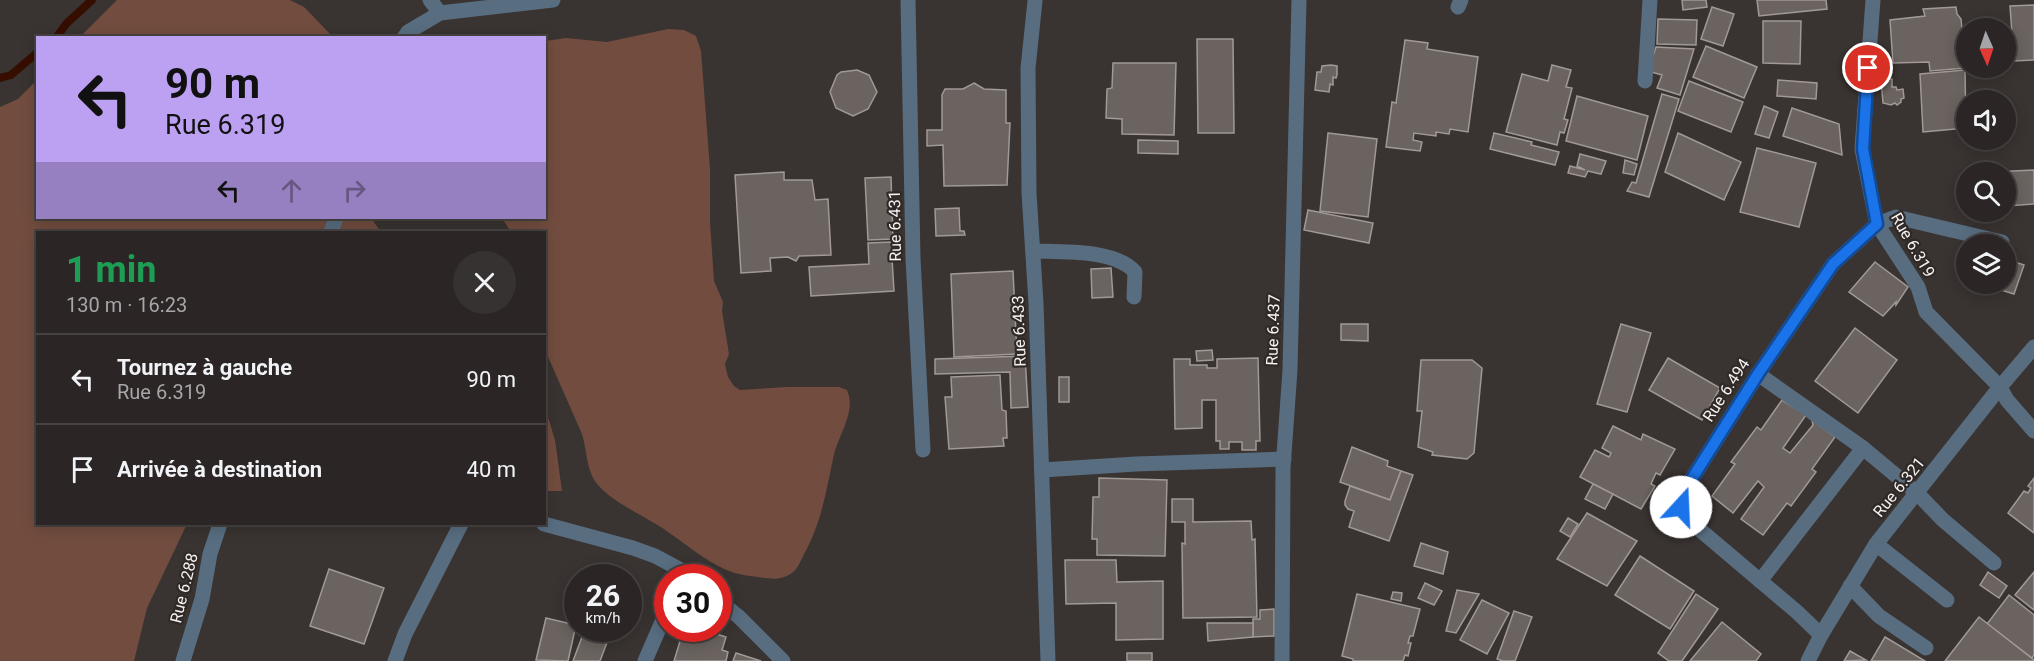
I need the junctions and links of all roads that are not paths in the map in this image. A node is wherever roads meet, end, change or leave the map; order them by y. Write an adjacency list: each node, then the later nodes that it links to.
1 (430, 0): 8 (street)
2 (553, 0): 8 (street)
3 (908, 0): 20 (street, Rue 6.431)
4 (1033, 0): 13 (street, Rue 6.433)
5 (1299, 0): 21 (street, Rue 6.437)
6 (1650, 0): 10 (street)
7 (1873, 0): 11 (street, Rue 6.319)
8 (440, 13): 9 (street)
9 (405, 36)
10 (1645, 81)
11 (1877, 224): 12 (street); 16 (street, Rue 6.494); 17 (street, Rue 6.319)
12 (1968, 234)
13 (1033, 251): 14 (street); 22 (street, Rue 6.433)
14 (1134, 297)
15 (2034, 347): 17 (street, Rue 6.321)
16 (1758, 374): 19 (street); 30 (street, Rue 6.494)
17 (2000, 387): 18 (street, Rue 6.319); 23 (street, Rue 6.321)
18 (2034, 431)
19 (1863, 448): 23 (street); 30 (street)
20 (923, 450)
21 (1284, 459): 22 (street); 42 (street, Rue 6.437)
22 (1042, 470): 41 (street, Rue 6.433)
23 (1917, 493): 27 (street, Rue 6.321); 28 (street)
24 (220, 525): 37 (street, Rue 6.288)
25 (460, 525): 38 (street)
26 (546, 525): 29 (street)
27 (1876, 544): 31 (street, Rue 6.321); 32 (street)
28 (1994, 563)
29 (668, 564)
30 (1760, 581): 34 (street, Rue 6.494)
31 (1850, 586): 34 (street, Rue 6.321); 36 (street)
32 (1947, 600)
33 (732, 611): 40 (street)
34 (1821, 635): 43 (street, Rue 6.321)
35 (654, 640): 39 (street)
36 (1926, 648)
37 (186, 660)
38 (395, 661)
39 (645, 661)
40 (783, 661)
41 (1048, 661)
42 (1282, 661)
43 (1808, 661)

